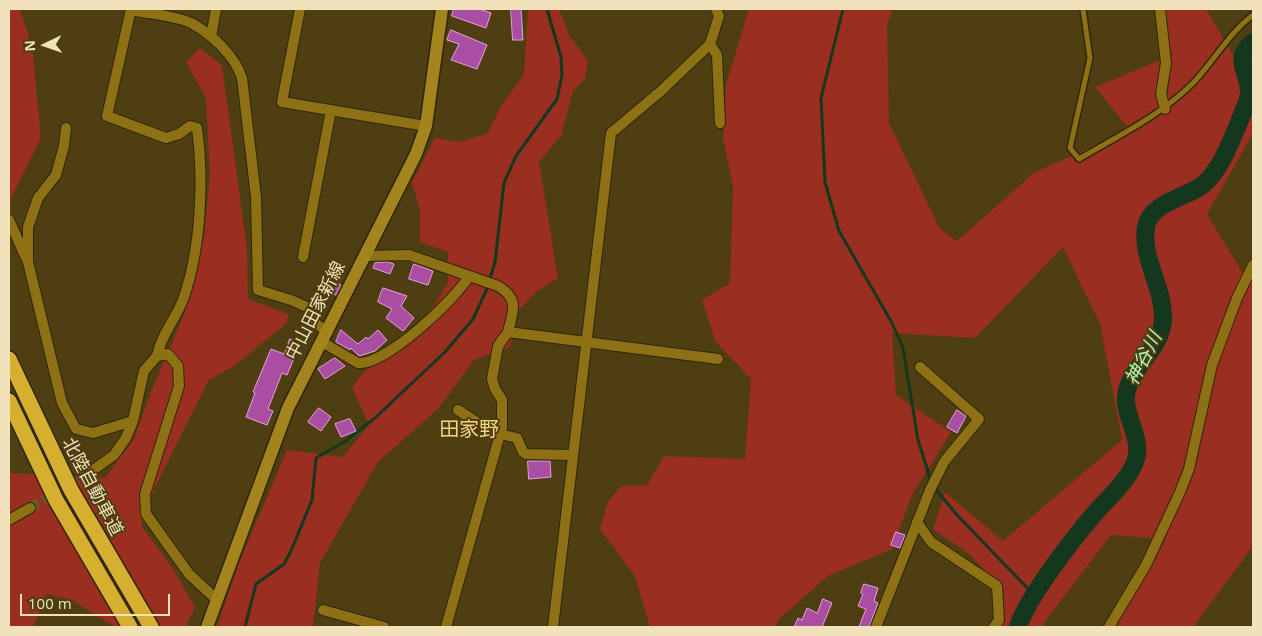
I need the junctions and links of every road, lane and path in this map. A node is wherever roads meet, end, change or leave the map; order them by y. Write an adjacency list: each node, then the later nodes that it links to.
1 (216, 9): 9 (street)
2 (300, 9): 12 (street)
3 (442, 9): 14 (main road, 中山田家新線)
4 (716, 9): 10 (street)
5 (1083, 9): 11 (lane)
6 (1160, 9): 11 (street)
7 (131, 10): 9 (street); 25 (street)
8 (1253, 14): 11 (lane)
9 (211, 37): 23 (street)
10 (710, 44): 13 (street); 24 (street)
11 (1165, 109)
12 (331, 110): 14 (street); 18 (street)
13 (720, 124)
14 (426, 126): 17 (main road, 中山田家新線)
15 (66, 128): 19 (street)
16 (9, 220): 19 (street)
17 (364, 256): 21 (street); 23 (main road, 中山田家新線)
18 (303, 257)
19 (28, 262): 31 (street)
20 (1253, 265): 48 (street)
21 (469, 276): 22 (street); 23 (street)
22 (508, 332): 24 (street); 32 (street)
23 (325, 337): 38 (main road, 中山田家新線)
24 (585, 343): 27 (street); 33 (street)
25 (156, 356): 31 (street); 38 (street)
26 (9, 359): 42 (highway, 北陸自動車道)
27 (718, 359)
28 (920, 367): 37 (street)
29 (9, 401): 41 (highway, 北陸自動車道)
30 (458, 410): 32 (street)
31 (134, 421): 34 (street)
32 (500, 436): 33 (street); 44 (street)
33 (573, 456): 45 (street)
34 (89, 473)
35 (30, 508): 36 (street)
36 (9, 520)
37 (917, 522): 46 (street); 47 (street)
38 (217, 600): 40 (main road, 中山田家新線)
39 (323, 610): 43 (street)
40 (211, 624)
41 (130, 627)
42 (151, 627)
43 (384, 627)
44 (446, 627)
45 (553, 627)
46 (876, 627)
47 (994, 627)
48 (1110, 627)

